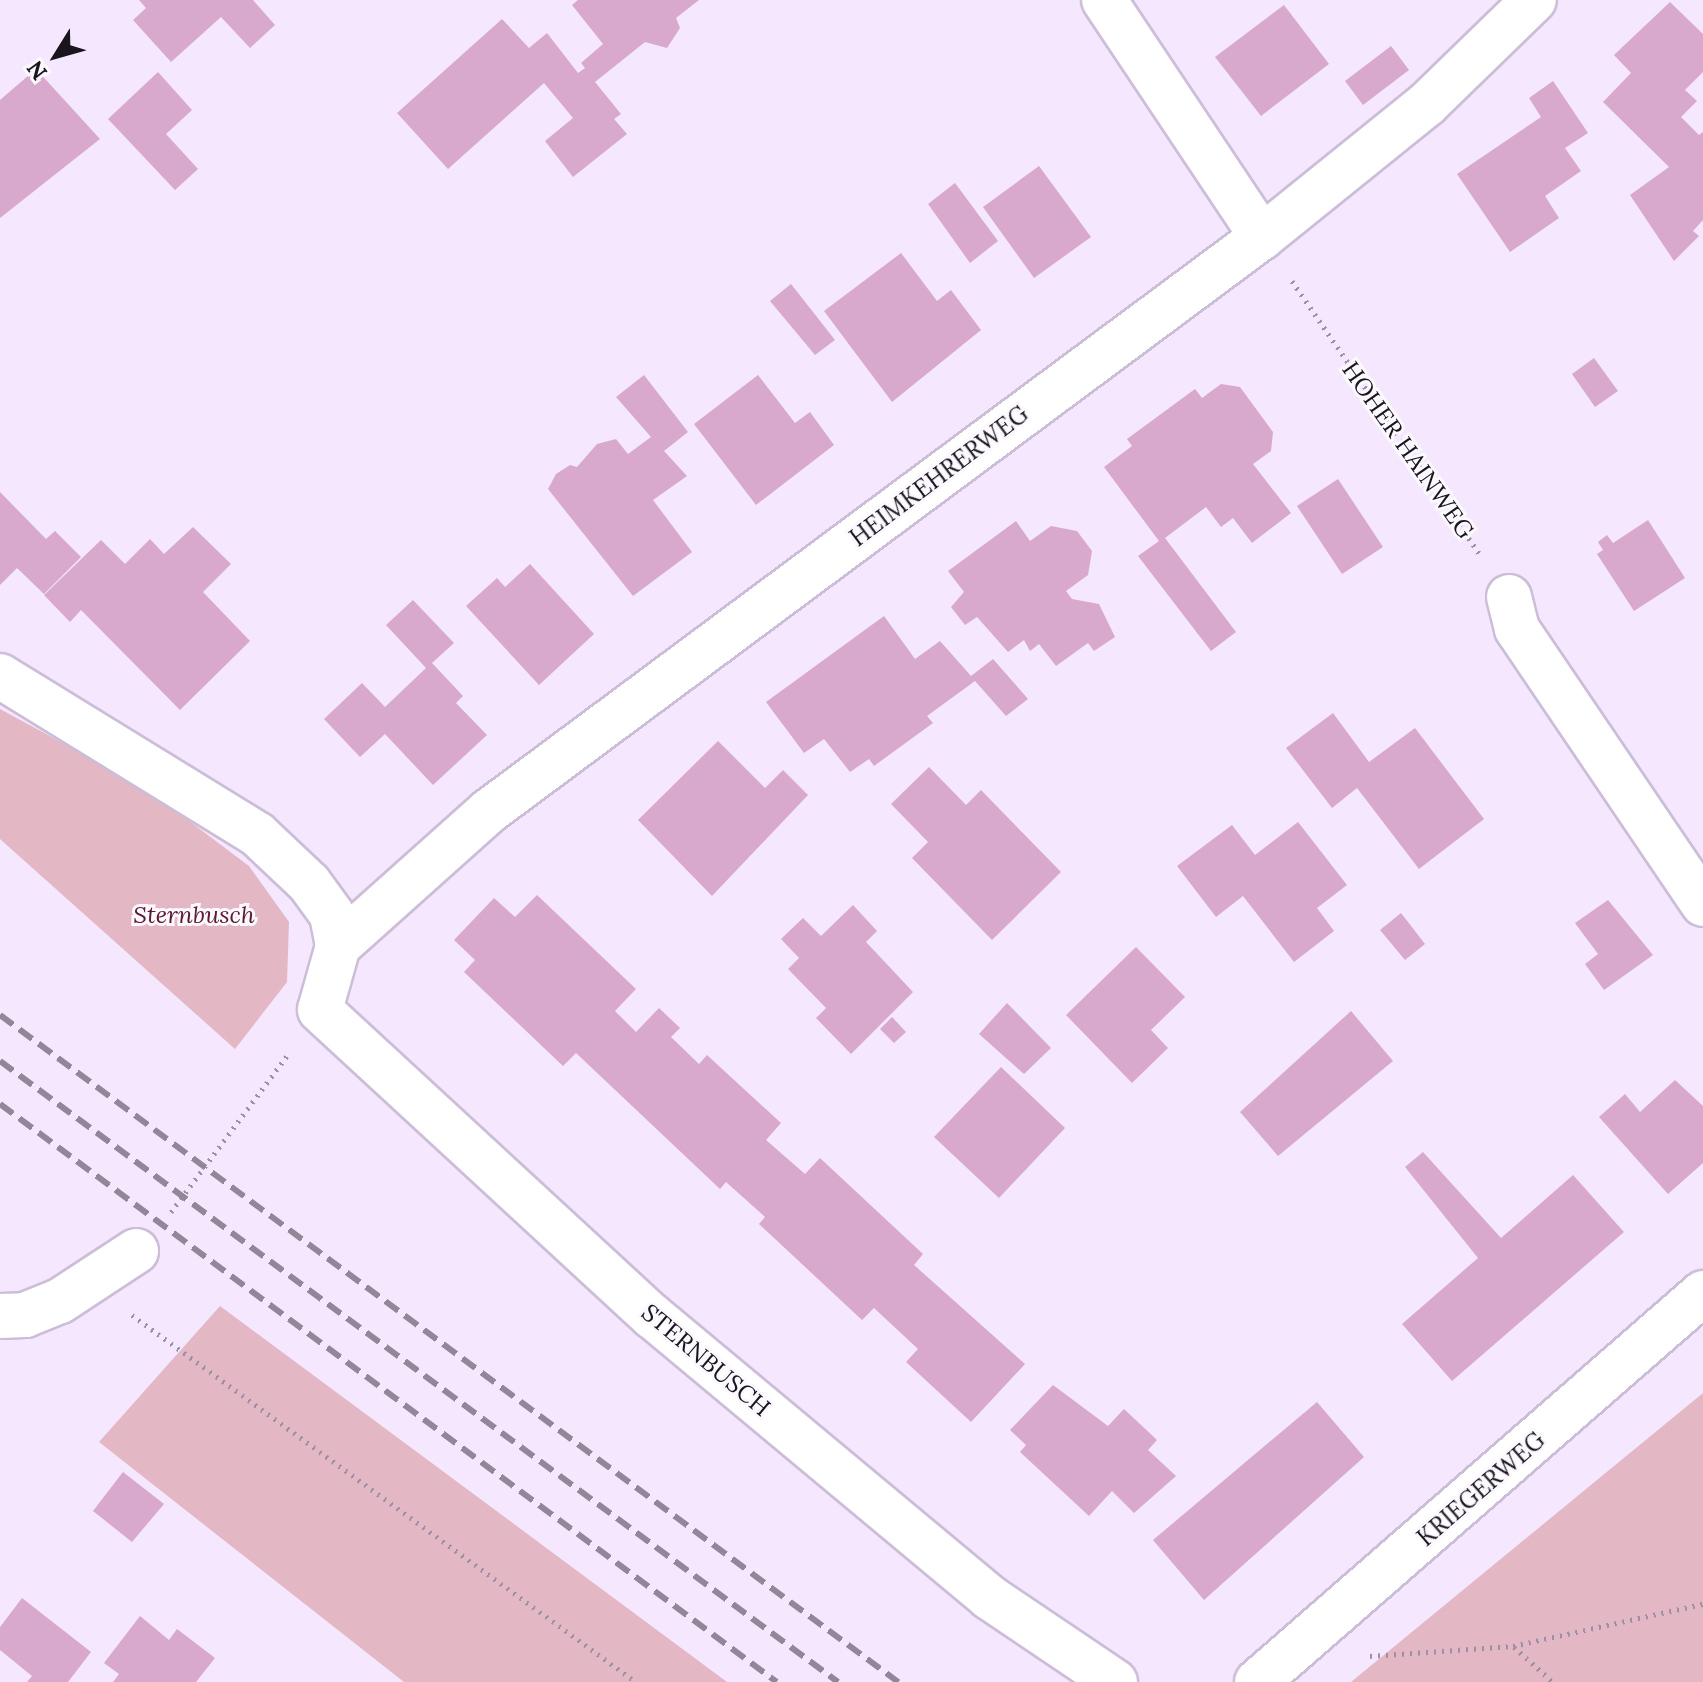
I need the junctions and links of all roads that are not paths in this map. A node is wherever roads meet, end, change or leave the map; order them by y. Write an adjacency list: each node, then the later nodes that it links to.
1 (1104, 0): 3 (street)
2 (1534, 0): 3 (street, HEIMKEHRERWEG)
3 (1262, 237): 7 (street, HEIMKEHRERWEG)
4 (1509, 597): 6 (street)
5 (0, 676): 7 (street)
6 (1703, 904)
7 (338, 946): 12 (street, STERNBUSCH)
8 (136, 1251): 10 (street)
9 (1703, 1293): 11 (street, KRIEGERWEG)
10 (0, 1316)
11 (1271, 1672)
12 (1115, 1682)

